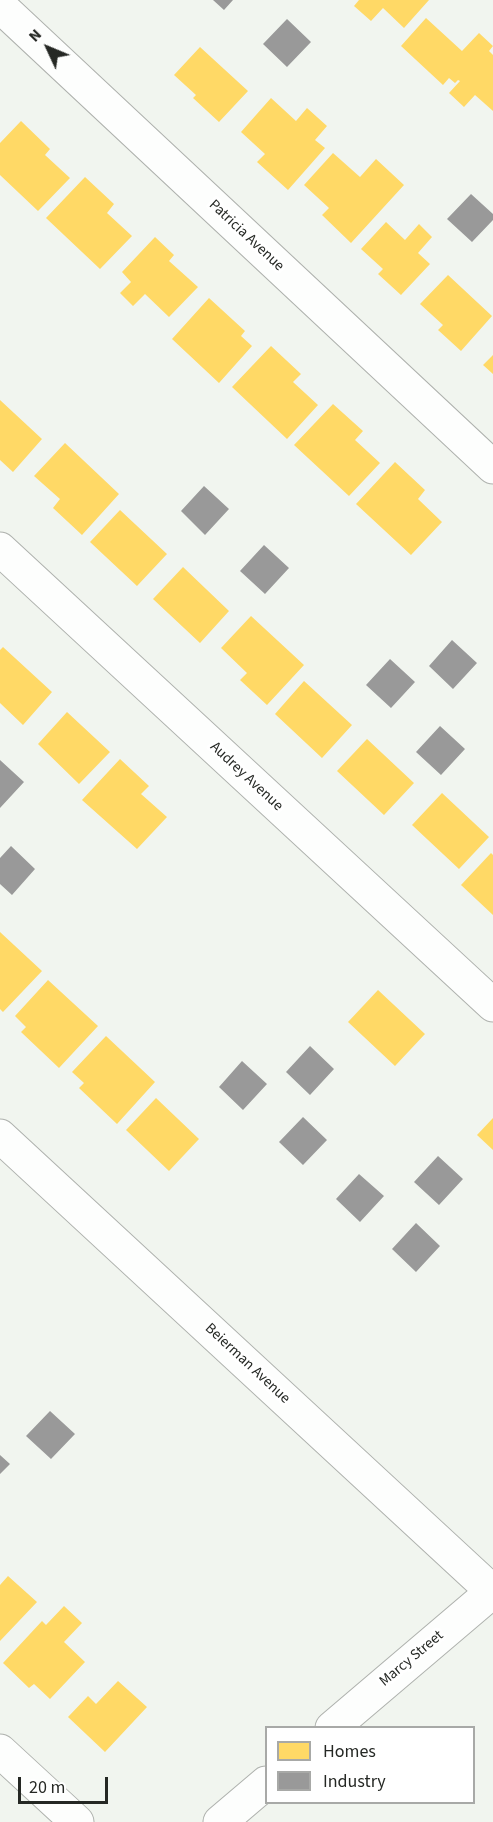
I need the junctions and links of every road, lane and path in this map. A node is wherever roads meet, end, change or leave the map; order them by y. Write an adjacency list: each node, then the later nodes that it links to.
1 (0, 6): 2 (street, Patricia Avenue)
2 (493, 467)
3 (0, 549): 4 (street, Audrey Avenue)
4 (493, 1005)
5 (0, 1136): 6 (street, Beierman Avenue)
6 (493, 1591): 7 (street, Marcy Street)
7 (334, 1726)
8 (0, 1751): 10 (street)
9 (265, 1785): 11 (street)
10 (77, 1822)
11 (220, 1822)

